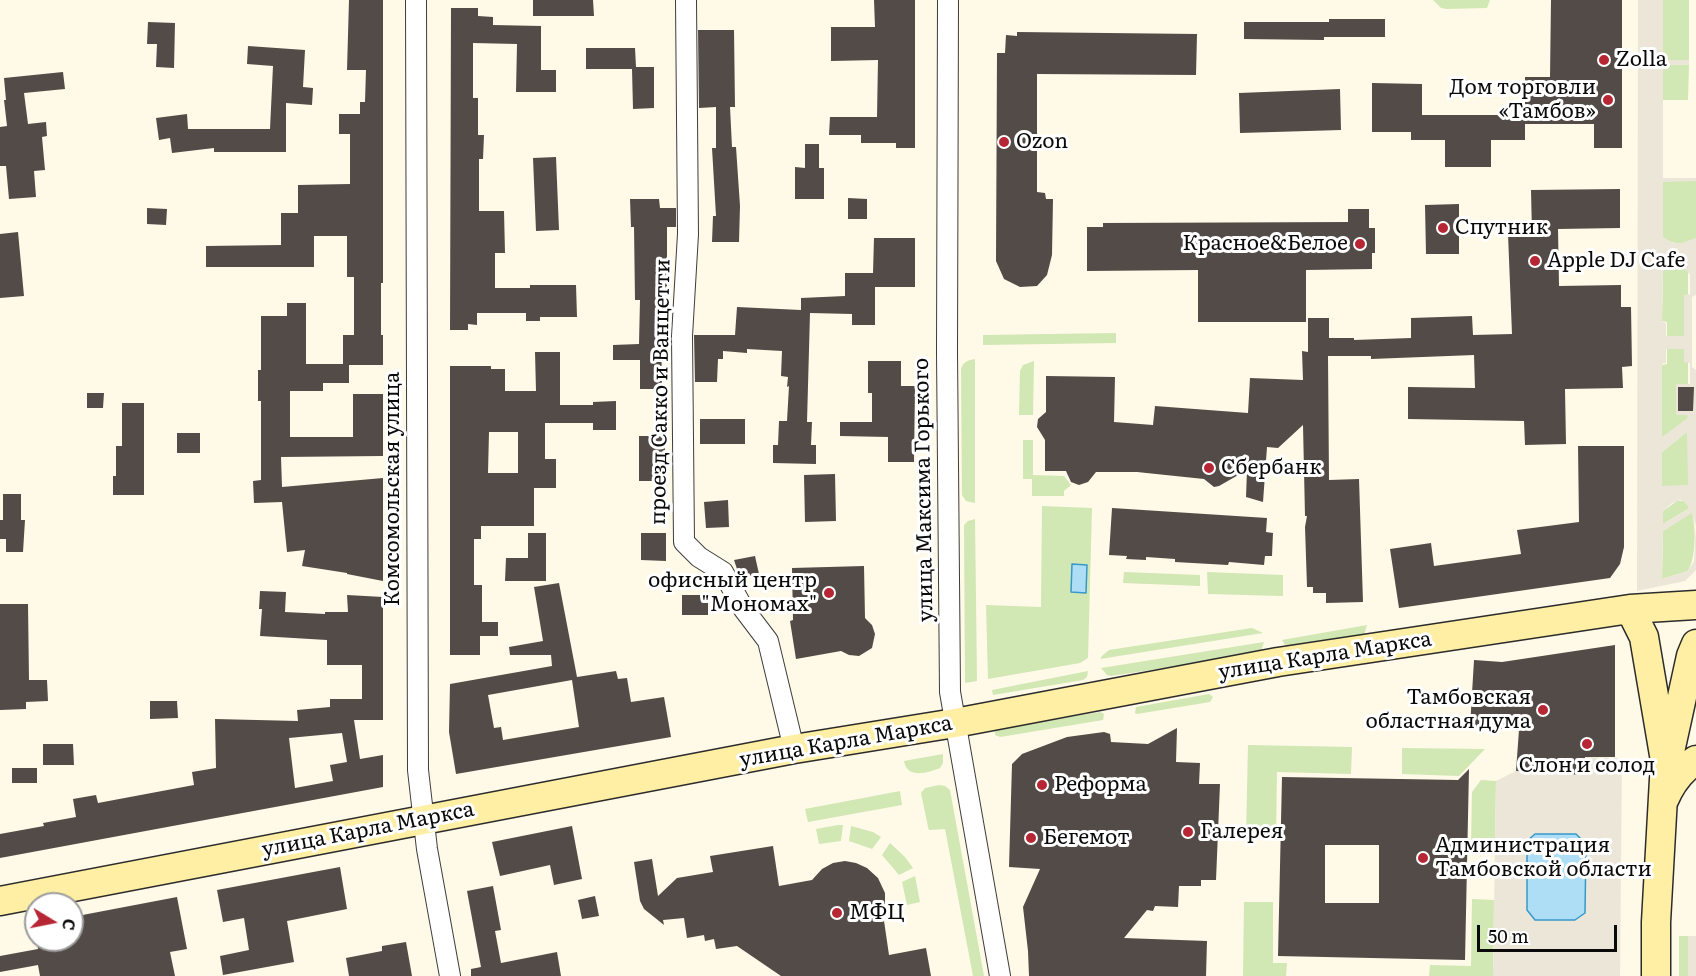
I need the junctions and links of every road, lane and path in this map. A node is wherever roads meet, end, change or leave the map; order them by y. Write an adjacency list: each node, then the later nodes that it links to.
1 (416, 0): 12 (street, Комсомольская улица)
2 (686, 0): 8 (street, проезд Сакко и Ванцетти)
3 (948, 0): 7 (street, улица Максима Горького)
4 (1696, 605): 5 (main road, улица Карла Маркса)
5 (1630, 609): 7 (main road, улица Карла Маркса); 10 (main road)
6 (1696, 644): 10 (main road)
7 (955, 723): 8 (main road, улица Карла Маркса); 15 (street, улица Максима Горького)
8 (794, 749): 12 (main road, улица Карла Маркса)
9 (1696, 760): 11 (main road)
10 (1666, 764): 11 (main road)
11 (1662, 803): 16 (main road)
12 (424, 819): 13 (main road, улица Карла Маркса); 14 (street, Комсомольская улица)
13 (0, 901)
14 (450, 976)
15 (1000, 976)
16 (1656, 976)

